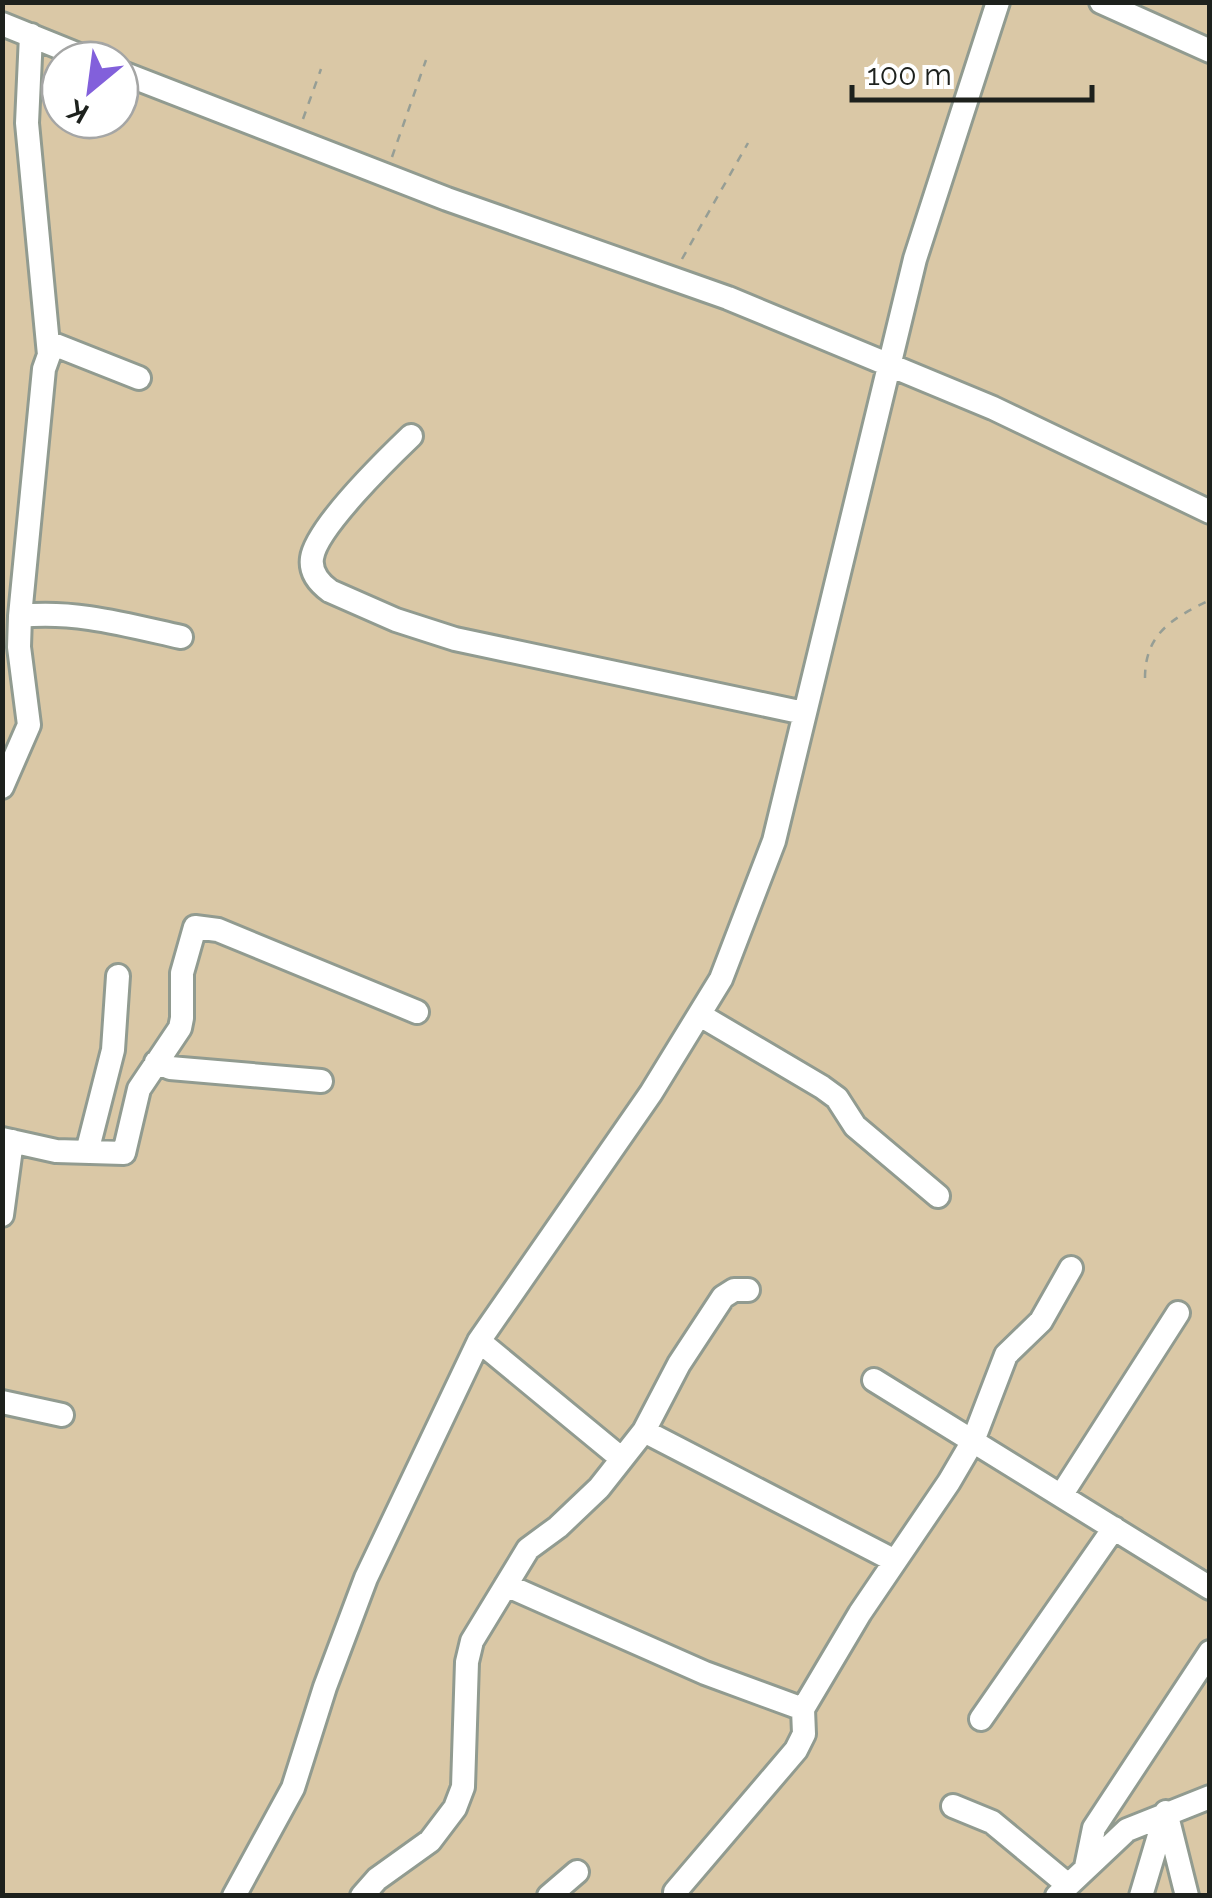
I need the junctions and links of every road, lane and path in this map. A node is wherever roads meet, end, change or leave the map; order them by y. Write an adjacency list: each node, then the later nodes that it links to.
1 (998, 2): 15 (street)
2 (1101, 2): 6 (street)
3 (2, 24): 4 (street)
4 (31, 36): 5 (street); 14 (street)
5 (41, 40)
6 (1210, 51)
7 (426, 60): 12 (path)
8 (321, 69): 10 (path)
9 (140, 80): 10 (street)
10 (296, 141): 12 (street)
11 (748, 143): 13 (path)
12 (385, 175): 13 (street)
13 (671, 278): 15 (street)
14 (48, 342): 16 (street); 20 (street)
15 (888, 365): 18 (street); 23 (street)
16 (139, 378)
17 (411, 436): 23 (street)
18 (1210, 512)
19 (1210, 600): 22 (path)
20 (20, 616): 21 (street); 24 (street)
21 (181, 636)
22 (1145, 678)
23 (804, 714): 27 (street)
24 (6, 779)
25 (118, 976): 31 (street)
26 (417, 1012): 28 (street)
27 (700, 1014): 32 (street); 37 (street)
28 (156, 1062): 29 (street); 31 (street)
29 (321, 1081)
30 (8, 1140): 31 (street); 33 (street)
31 (87, 1152)
32 (938, 1196)
33 (2, 1215)
34 (1072, 1268): 42 (street)
35 (748, 1290): 41 (street)
36 (1178, 1314): 44 (street)
37 (478, 1341): 43 (street); 59 (street)
38 (874, 1380): 42 (street)
39 (2, 1402): 40 (street)
40 (62, 1414)
41 (644, 1431): 43 (street); 46 (street)
42 (973, 1441): 44 (street); 46 (street)
43 (622, 1458): 47 (street)
44 (1062, 1494): 45 (street)
45 (1114, 1528): 48 (street); 51 (street)
46 (895, 1561): 50 (street)
47 (506, 1584): 50 (street); 60 (street)
48 (1210, 1588)
49 (1210, 1652): 55 (street)
50 (803, 1709): 58 (street)
51 (981, 1719)
52 (1210, 1797): 54 (street)
53 (953, 1806): 57 (street)
54 (1166, 1812): 55 (street); 62 (street); 63 (street)
55 (1086, 1867): 57 (street)
56 (577, 1872): 61 (street)
57 (1062, 1890)
58 (676, 1892)
59 (234, 1896)
60 (362, 1896)
61 (549, 1896)
62 (1141, 1896)
63 (1187, 1896)

